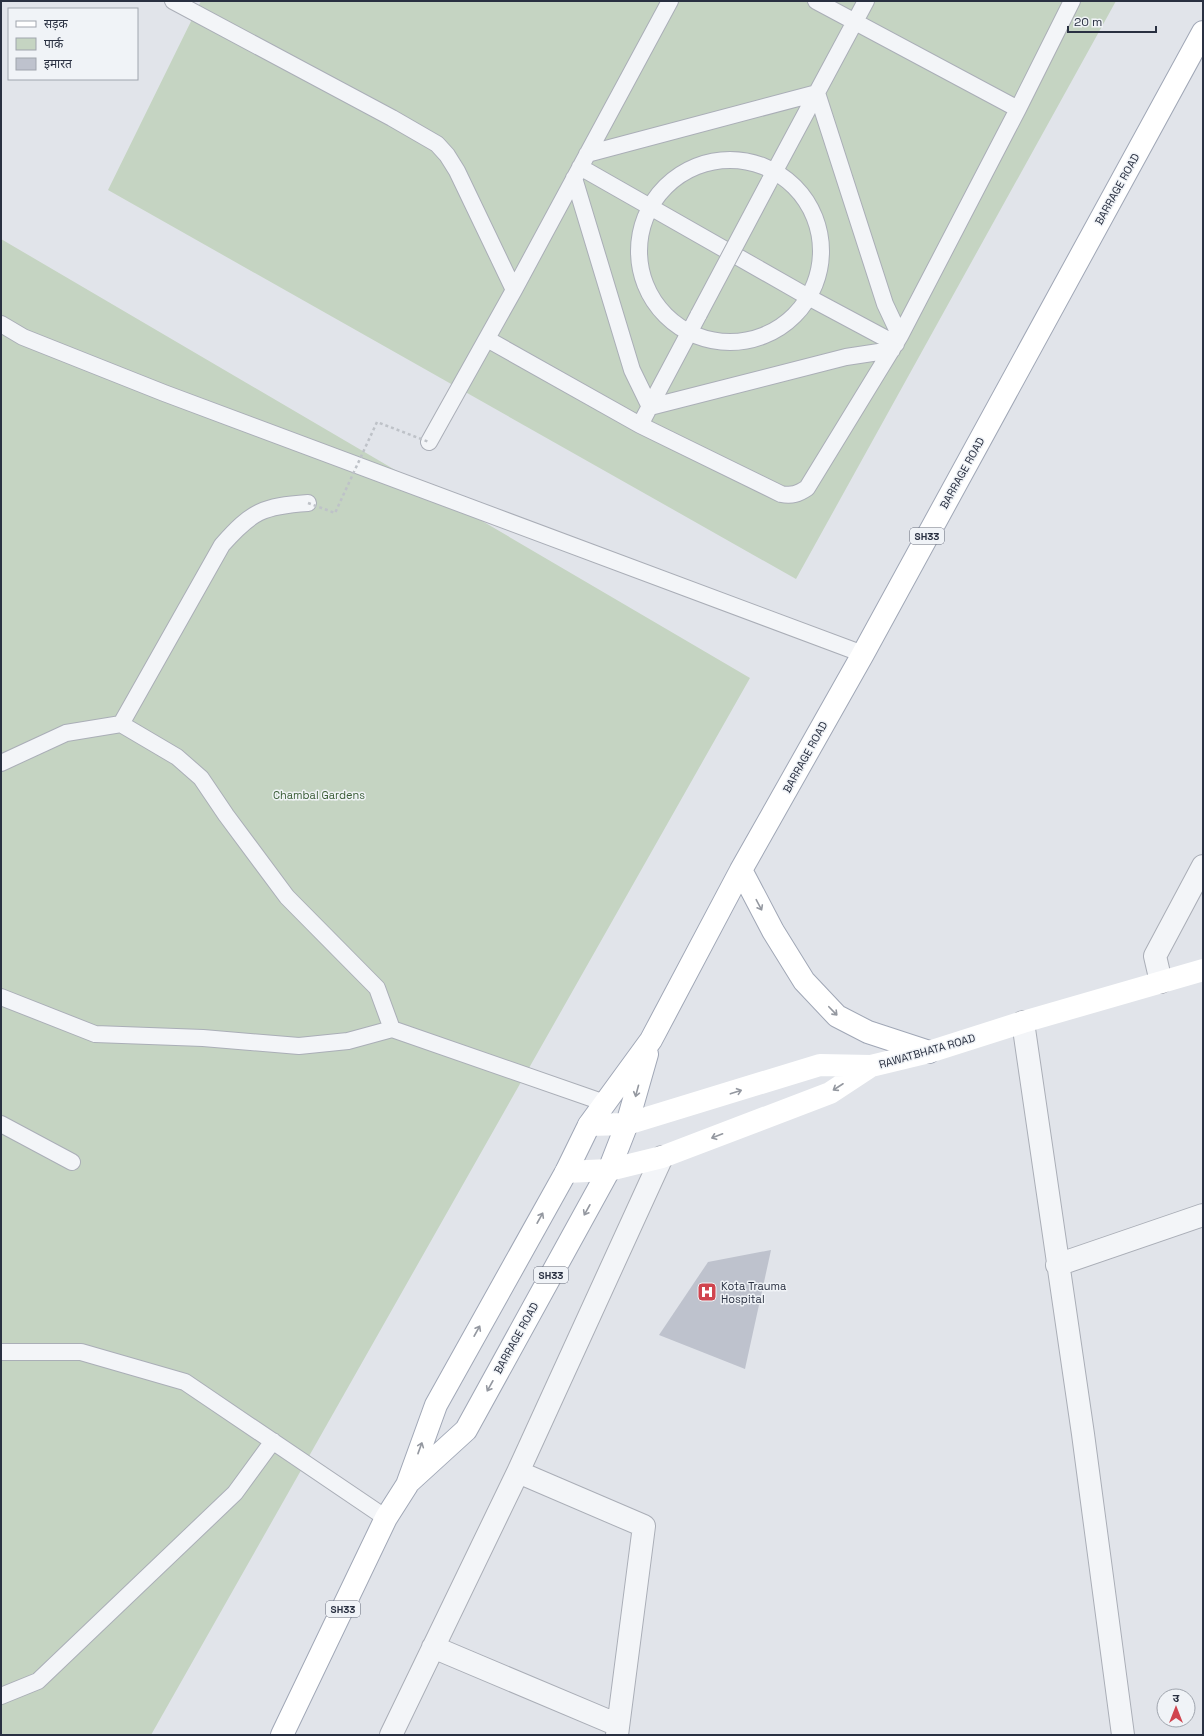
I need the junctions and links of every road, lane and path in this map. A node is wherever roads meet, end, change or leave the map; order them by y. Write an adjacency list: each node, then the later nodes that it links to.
1 (174, 1): 13 (lane)
2 (670, 1): 10 (lane)
3 (816, 1): 6 (lane)
4 (866, 1): 6 (lane)
5 (1072, 1): 9 (lane)
6 (854, 22): 8 (lane); 9 (lane)
7 (1203, 32): 23 (main road, BARRAGE ROAD / SH33)
8 (817, 93): 10 (lane); 11 (lane); 18 (lane)
9 (1018, 109): 18 (lane)
10 (580, 167): 12 (lane); 13 (lane); 19 (lane)
11 (772, 176): 12 (lane); 14 (lane); 16 (lane, bridge)
12 (650, 207): 14 (lane); 16 (lane)
13 (514, 290): 17 (lane)
14 (810, 298): 16 (lane); 18 (lane)
15 (1, 324): 23 (lane)
16 (689, 334): 19 (lane)
17 (487, 339): 20 (lane); 21 (lane)
18 (896, 343): 19 (lane); 20 (lane)
19 (650, 407): 20 (lane)
20 (640, 425)
21 (429, 442): 22 (path, bridge)
22 (308, 503): 24 (lane)
23 (863, 654): 27 (main road, BARRAGE ROAD / SH33)
24 (121, 724): 25 (lane); 32 (lane)
25 (1, 763)
26 (1203, 866): 29 (street)
27 (741, 870): 33 (main road, BARRAGE ROAD / SH33); 34 (main road, one-way to 34)
28 (1203, 970): 29 (main road, RAWATBHATA ROAD)
29 (1161, 982): 31 (main road, RAWATBHATA ROAD)
30 (1, 997): 32 (lane)
31 (1023, 1022): 34 (main road, RAWATBHATA ROAD); 45 (street)
32 (392, 1029): 36 (lane)
33 (651, 1040): 36 (main road, BARRAGE ROAD / SH33); 38 (main road, BARRAGE ROAD / SH33, one-way to 38)
34 (929, 1052): 35 (main road, RAWATBHATA ROAD)
35 (871, 1066): 38 (main road, one-way to 35); 40 (main road, RAWATBHATA ROAD, one-way to 40)
36 (605, 1103): 39 (main road, BARRAGE ROAD / SH33)
37 (1, 1124): 41 (lane)
38 (627, 1124): 39 (main road); 42 (main road, BARRAGE ROAD / SH33)
39 (589, 1125): 43 (main road, BARRAGE ROAD / SH33)
40 (662, 1157): 42 (main road, RAWATBHATA ROAD); 48 (street)
41 (72, 1162)
42 (609, 1170): 43 (main road, RAWATBHATA ROAD); 49 (main road, BARRAGE ROAD / SH33, one-way to 49)
43 (566, 1172): 49 (main road, SH33, one-way to 43)
44 (1203, 1215): 45 (street)
45 (1057, 1265): 56 (street)
46 (1, 1352): 47 (lane)
47 (273, 1441): 50 (lane); 52 (lane)
48 (518, 1472): 51 (street); 53 (street)
49 (406, 1485): 50 (main road, SH33)
50 (386, 1518): 54 (main road, SH33)
51 (434, 1647): 53 (street); 55 (street)
52 (1, 1696)
53 (618, 1730)
54 (282, 1735)
55 (391, 1735)
56 (1124, 1735)

